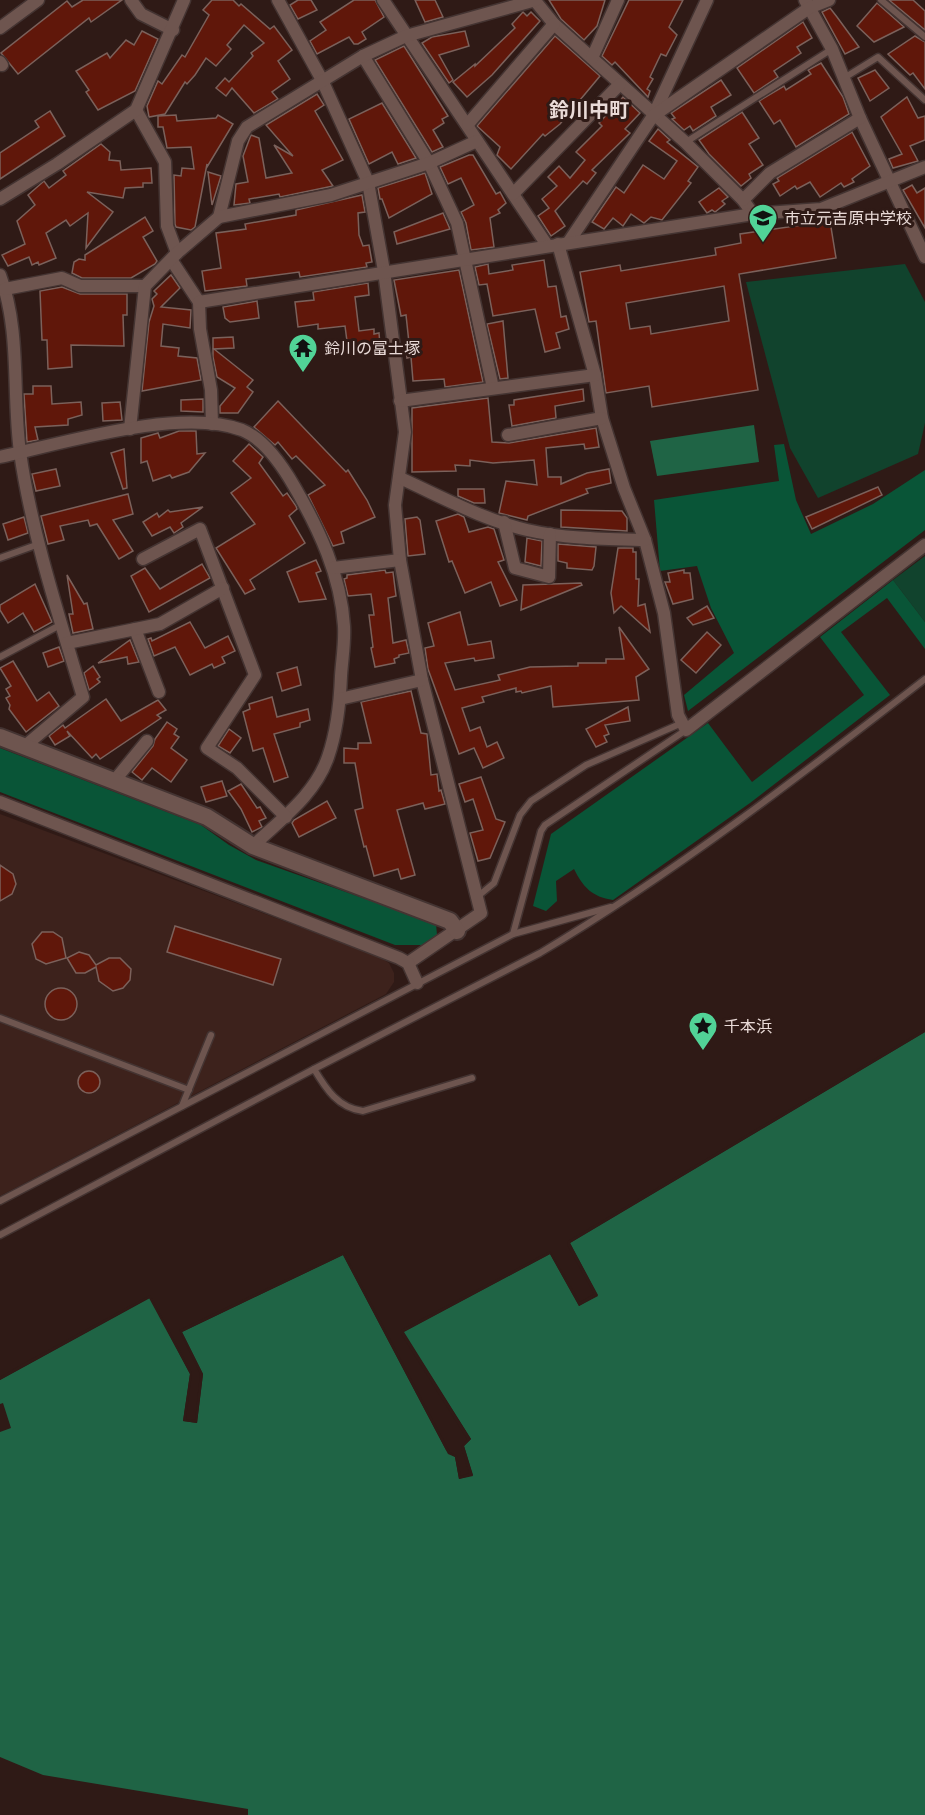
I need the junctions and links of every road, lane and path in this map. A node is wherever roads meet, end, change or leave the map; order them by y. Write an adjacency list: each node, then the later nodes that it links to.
1 (38, 0): 13 (street)
2 (132, 0): 14 (street)
3 (184, 0): 14 (street)
4 (278, 0): 21 (street)
5 (383, 0): 15 (street)
6 (618, 0): 19 (street)
7 (707, 0): 25 (street)
8 (829, 0): 11 (street)
9 (881, 0): 16 (lane)
10 (536, 1): 12 (street); 15 (street)
11 (807, 4): 17 (street); 25 (street)
12 (554, 24): 19 (street); 27 (street)
13 (0, 28)
14 (173, 30): 24 (street)
15 (406, 36): 18 (street); 27 (street)
16 (925, 37)
17 (832, 49): 20 (street); 29 (lane)
18 (363, 56): 21 (street); 30 (street)
19 (592, 58): 22 (street)
20 (844, 78): 23 (lane); 26 (street)
21 (322, 80): 32 (street); 38 (street)
22 (620, 84): 25 (street); 34 (street)
23 (925, 100)
24 (136, 110): 35 (street); 40 (street)
25 (653, 116): 29 (street); 39 (street)
26 (860, 118): 33 (street); 36 (street)
27 (468, 124): 28 (street)
28 (477, 141): 30 (street); 34 (street)
29 (685, 142): 36 (street)
30 (429, 163): 32 (street); 42 (street)
31 (925, 167): 33 (street)
32 (368, 182): 38 (street); 43 (street)
33 (890, 183): 37 (street); 41 (street)
34 (513, 194): 39 (street)
35 (0, 199)
36 (743, 200): 37 (street)
37 (753, 214): 39 (street)
38 (219, 217): 40 (street)
39 (558, 244): 42 (street); 48 (street)
40 (174, 257): 45 (street); 47 (street)
41 (925, 257)
42 (466, 258): 43 (street); 49 (street)
43 (384, 271): 47 (street); 50 (street)
44 (0, 275): 46 (street)
45 (145, 286): 46 (street); 53 (street)
46 (6, 290): 55 (street)
47 (200, 302): 52 (street)
48 (595, 375): 49 (street); 51 (street)
49 (493, 388): 50 (street)
50 (400, 401): 57 (street)
51 (602, 418): 54 (street); 60 (street)
52 (212, 424): 53 (street); 66 (street)
53 (130, 429): 55 (street)
54 (508, 435)
55 (20, 452): 56 (street); 61 (street)
56 (0, 457)
57 (400, 478): 58 (street); 65 (street)
58 (504, 522): 59 (street); 59 (street)
59 (550, 534): 60 (street)
60 (645, 540): 76 (street)
61 (40, 543): 63 (lane); 68 (street)
62 (925, 545): 76 (street)
63 (0, 558)
64 (143, 559): 67 (street)
65 (400, 560): 66 (street); 73 (street)
66 (333, 568): 75 (street)
67 (223, 588): 69 (street); 82 (street)
68 (62, 624): 70 (street); 71 (lane)
69 (135, 629): 70 (street); 74 (street)
70 (67, 643): 79 (street)
71 (0, 657)
72 (925, 679): 85 (lane)
73 (422, 680): 75 (street); 84 (street)
74 (159, 692)
75 (340, 699): 82 (street)
76 (684, 726): 84 (lane); 87 (lane)
77 (0, 737): 79 (street)
78 (147, 741): 80 (street)
79 (25, 746): 80 (street)
80 (115, 780): 83 (street)
81 (0, 802): 88 (street)
82 (286, 817): 83 (street)
83 (253, 846): 86 (street)
84 (477, 897): 86 (street)
85 (626, 901): 87 (lane); 92 (lane)
86 (457, 931): 88 (street)
87 (513, 934): 89 (lane)
88 (408, 963): 89 (street)
89 (417, 983): 95 (lane)
90 (0, 1018): 94 (lane)
91 (211, 1035): 94 (lane)
92 (314, 1069): 93 (lane); 97 (lane)
93 (472, 1078)
94 (189, 1090): 95 (lane)
95 (181, 1106): 96 (lane)
96 (0, 1201)
97 (0, 1235)

